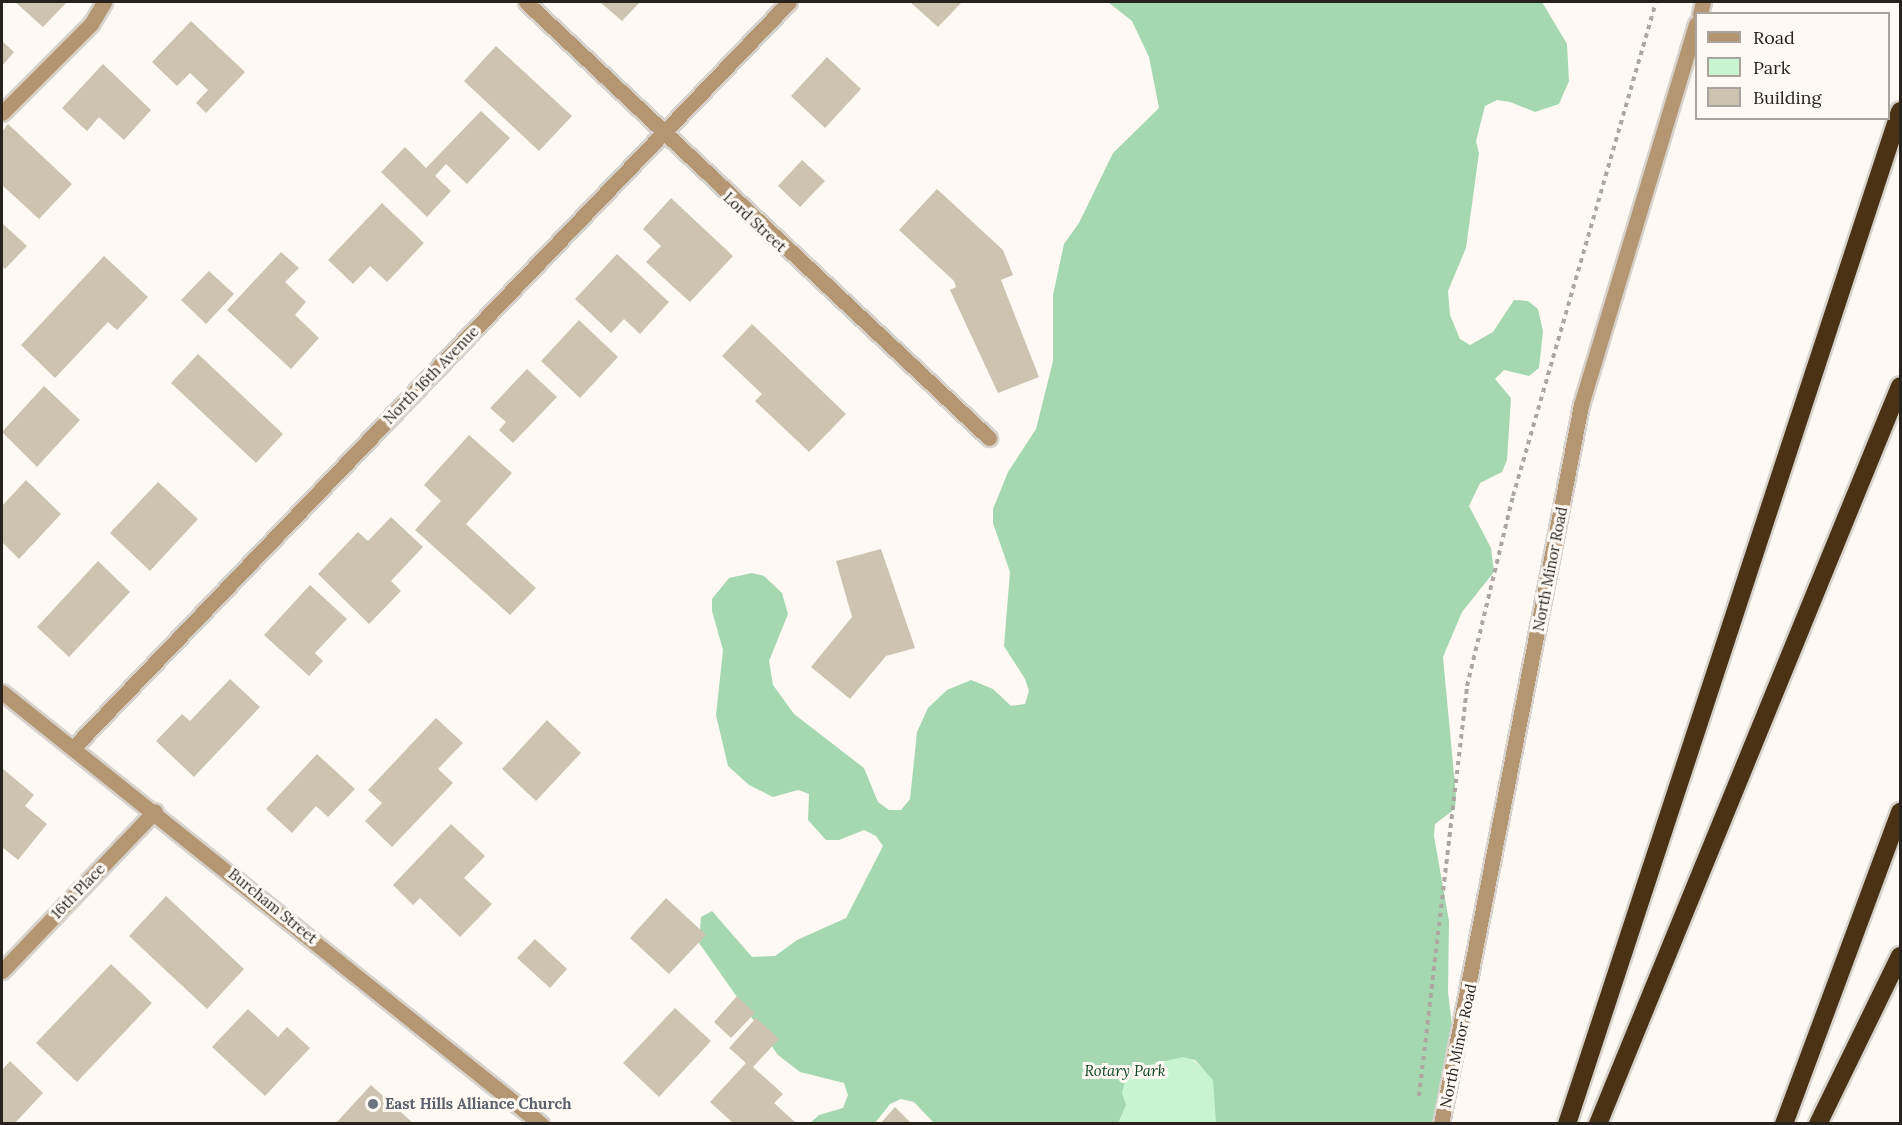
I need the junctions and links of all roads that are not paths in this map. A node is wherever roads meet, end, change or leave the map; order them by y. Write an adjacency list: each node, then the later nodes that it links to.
1 (104, 2): 6 (street)
2 (526, 2): 7 (street, Lord Street)
3 (789, 2): 7 (street, North 16th Avenue)
4 (1695, 27): 17 (street, North Minor Road)
5 (1900, 111): 18 (highway)
6 (2, 113)
7 (665, 131): 9 (street, Lord Street); 11 (street, North 16th Avenue)
8 (1900, 386): 19 (highway)
9 (988, 438)
10 (2, 692): 11 (street, Burcham Street)
11 (73, 748): 12 (street, Burcham Street)
12 (155, 811): 15 (street, 16th Place); 16 (street, Burcham Street)
13 (1900, 812): 20 (highway)
14 (1900, 956): 21 (highway)
15 (2, 971)
16 (541, 1124)
17 (1441, 1124)
18 (1567, 1124)
19 (1598, 1124)
20 (1784, 1124)
21 (1818, 1124)

